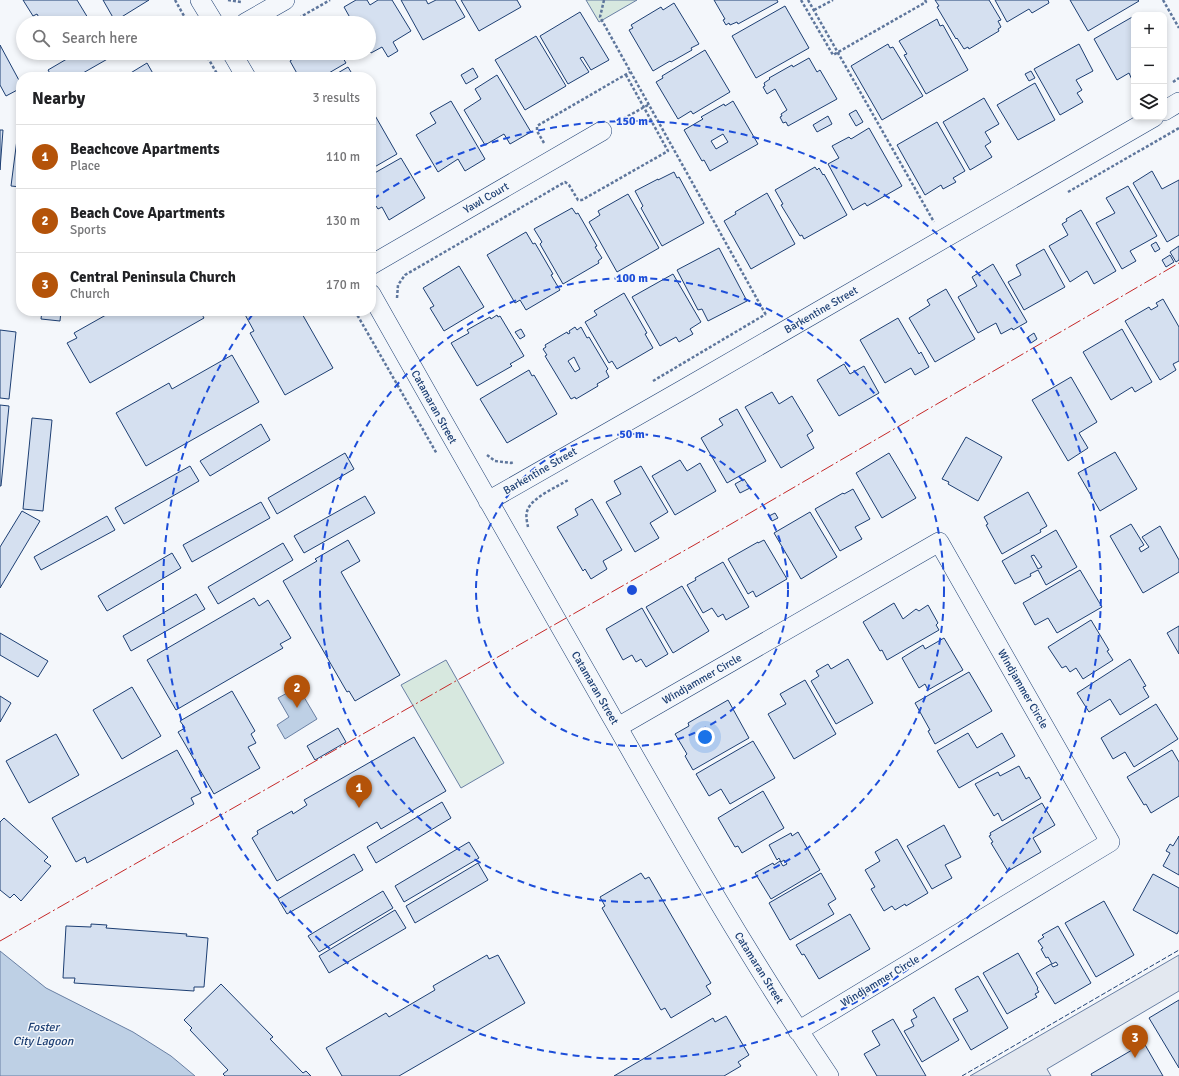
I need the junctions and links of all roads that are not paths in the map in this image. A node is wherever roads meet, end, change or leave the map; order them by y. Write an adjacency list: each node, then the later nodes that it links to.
1 (200, 0): 3 (street)
2 (285, 0): 4 (street)
3 (210, 16)
4 (257, 16)
5 (236, 60): 6 (street)
6 (243, 72)
7 (1179, 102): 8 (street)
8 (1167, 109)
9 (1149, 120): 13 (street, Barkentine Street)
10 (602, 131): 11 (street, Yawl Court)
11 (376, 262)
12 (376, 303): 13 (street, Catamaran Street)
13 (488, 501): 14 (street, Catamaran Street)
14 (618, 727): 15 (street, Catamaran Street); 15 (street, Windjammer Circle)
15 (798, 1031): 16 (street, Catamaran Street)
16 (829, 1076)

